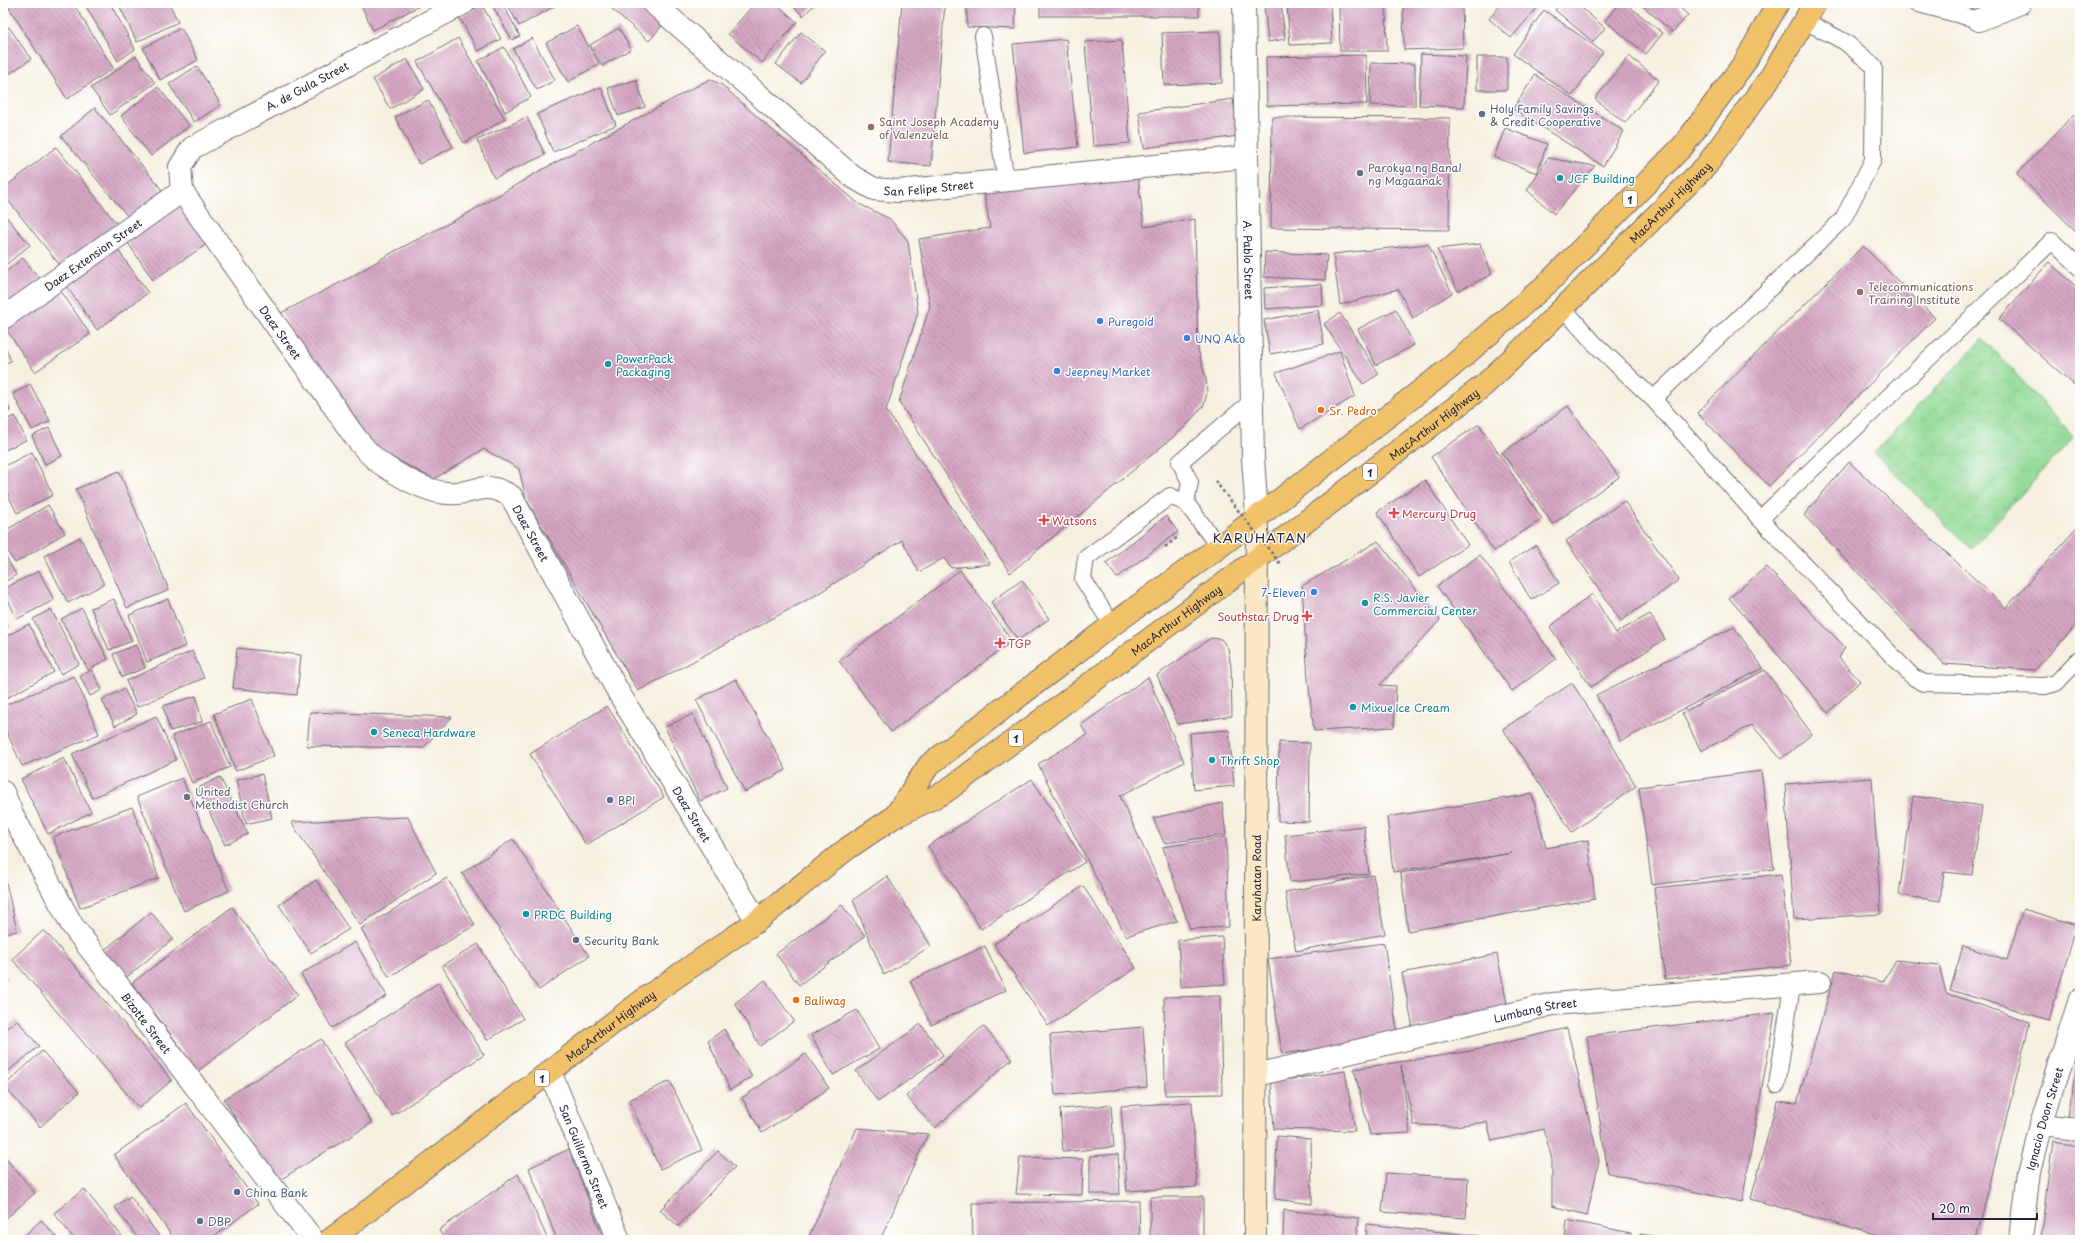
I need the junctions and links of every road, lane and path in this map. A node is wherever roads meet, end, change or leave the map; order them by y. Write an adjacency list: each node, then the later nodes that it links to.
1 (464, 3): 12 (street, A. de Gula Street)
2 (653, 3): 11 (street, San Felipe Street)
3 (1244, 3): 10 (street, A. Pablo Street)
4 (1778, 3): 21 (highway, MacArthur Highway / 1)
5 (1914, 3): 8 (lane)
6 (2020, 3): 8 (street)
7 (1810, 12): 14 (highway, MacArthur Highway / 1); 16 (lane)
8 (1979, 20)
9 (983, 36): 11 (lane)
10 (1246, 157): 11 (street, San Felipe Street); 17 (street, A. Pablo Street)
11 (1006, 181)
12 (182, 190): 15 (street, Daez Extension Street); 31 (street, Daez Street)
13 (2080, 268): 22 (lane)
14 (1564, 308): 16 (lane); 25 (highway, MacArthur Highway / 1)
15 (3, 318)
16 (1654, 399): 22 (lane)
17 (1252, 401): 20 (lane); 21 (street, A. Pablo Street)
18 (1215, 481): 26 (path, bridge)
19 (1232, 494): 23 (path)
20 (1186, 503): 23 (lane); 27 (lane)
21 (1257, 516): 24 (highway, MacArthur Highway / 1); 25 (main road, Karuhatan Road)
22 (1760, 519): 28 (lane)
23 (1199, 520): 24 (lane)
24 (1219, 547): 27 (highway, MacArthur Highway / 1)
25 (1257, 559): 30 (highway, MacArthur Highway / 1); 36 (main road, Karuhatan Road)
26 (1282, 566)
27 (1112, 626): 30 (highway, MacArthur Highway / 1)
28 (2080, 658)
29 (3, 792): 40 (street, Bizotte Street)
30 (894, 817): 31 (highway, MacArthur Highway / 1)
31 (756, 921): 35 (highway, MacArthur Highway / 1)
32 (1820, 982): 33 (street, Lumbang Street)
33 (1792, 985): 36 (street, Lumbang Street); 37 (lane)
34 (2080, 999): 38 (street, Ignacio Doon Street)
35 (550, 1072): 41 (highway, MacArthur Highway / 1); 42 (street, San Guillermo Street)
36 (1256, 1075): 43 (main road, Karuhatan Road)
37 (1777, 1085)
38 (2041, 1124): 39 (street); 44 (street, Ignacio Doon Street)
39 (2080, 1129)
40 (312, 1240)
41 (330, 1240)
42 (619, 1240)
43 (1255, 1240)
44 (2021, 1240)

